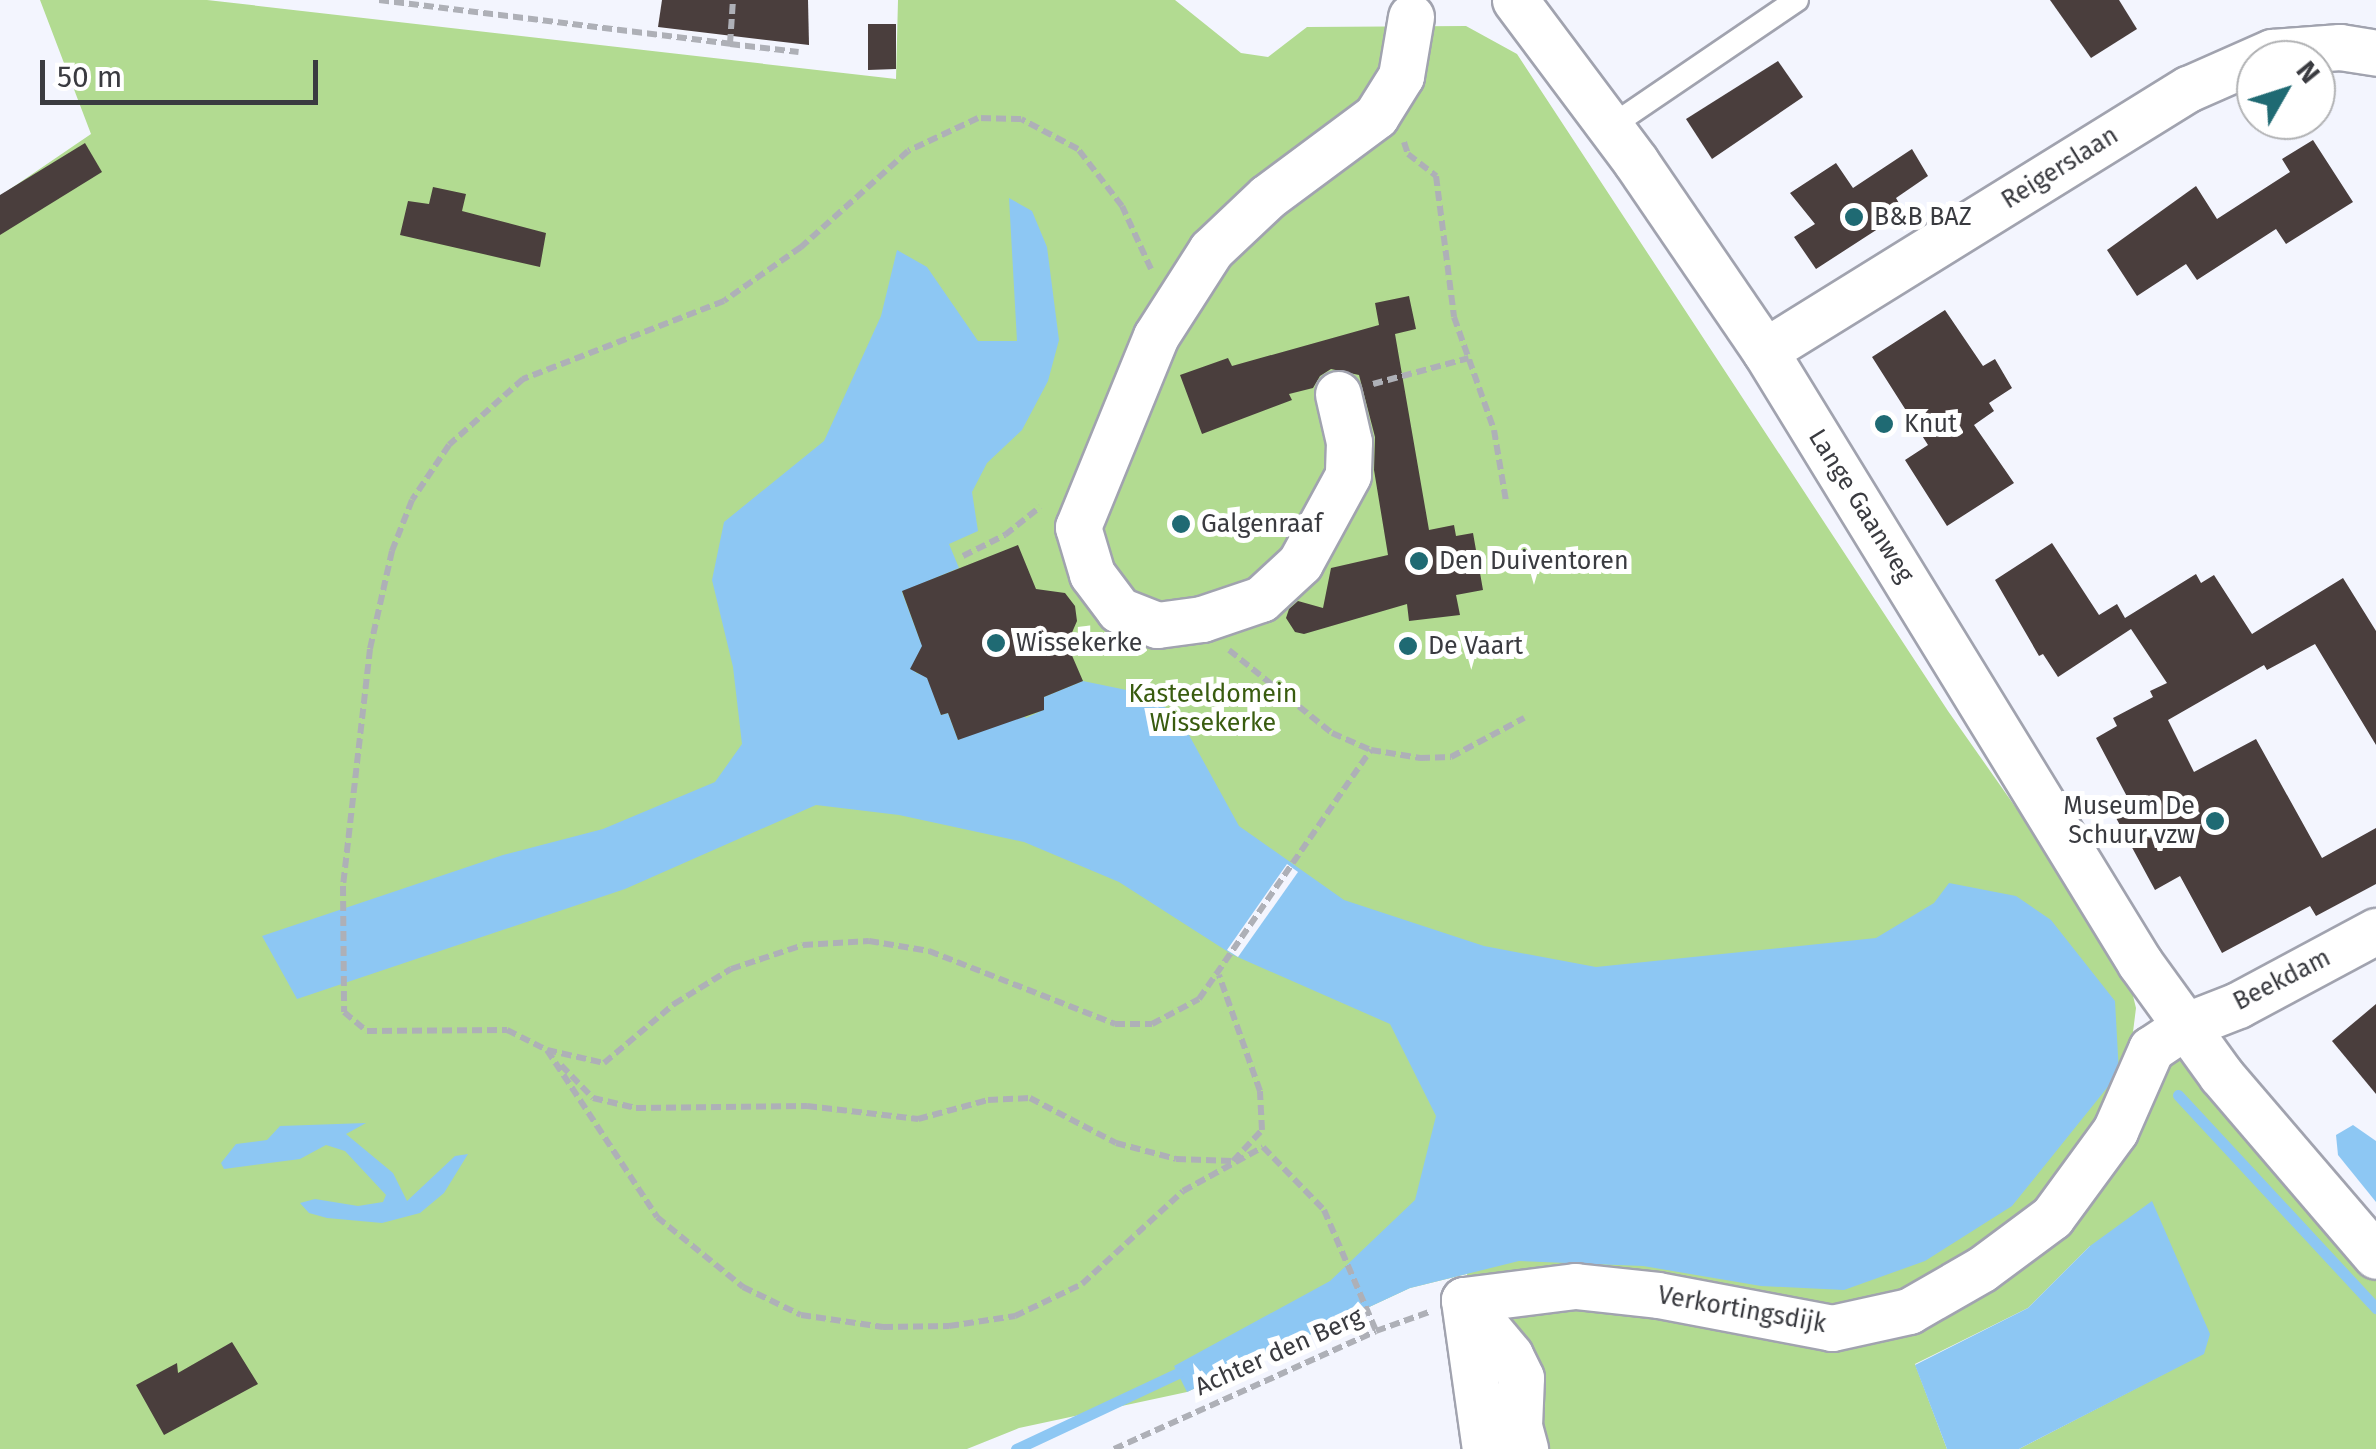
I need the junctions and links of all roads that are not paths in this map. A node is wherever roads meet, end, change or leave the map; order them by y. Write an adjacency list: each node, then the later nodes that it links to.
1 (1515, 0): 5 (street, Lange Gaanweg)
2 (1796, 0): 5 (lane)
3 (1411, 17): 7 (street)
4 (2376, 53): 6 (street, Reigerslaan)
5 (1610, 128): 6 (street, Lange Gaanweg)
6 (1765, 351): 9 (street, Lange Gaanweg)
7 (1350, 390)
8 (2376, 931): 9 (street, Beekdam)
9 (2187, 1025): 10 (street, Lange Gaanweg); 11 (street, Verkortingsdijk)
10 (2376, 1256)
11 (1464, 1300): 12 (street); 13 (street)
12 (1486, 1449)
13 (1526, 1449)

